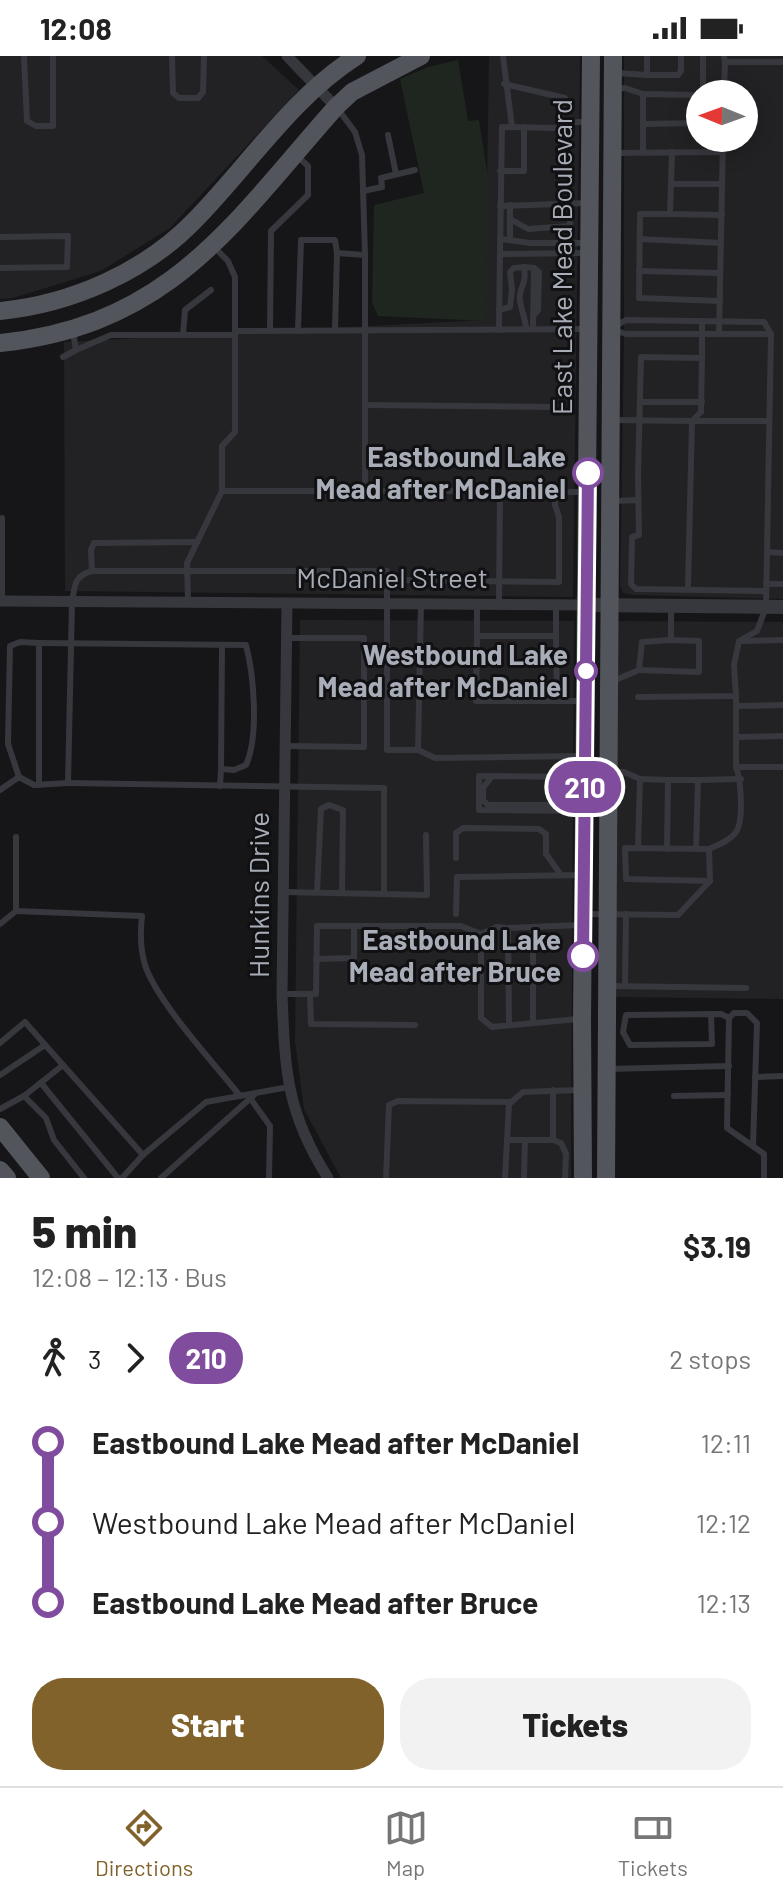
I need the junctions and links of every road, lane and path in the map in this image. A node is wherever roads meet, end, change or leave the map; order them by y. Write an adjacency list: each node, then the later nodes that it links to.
1 (24, 56): 2 (lane)
2 (53, 56)
3 (172, 56): 4 (lane)
4 (204, 56)
5 (287, 56): 20 (street)
6 (357, 56): 20 (main road)
7 (421, 56): 23 (main road)
8 (503, 56): 19 (lane)
9 (591, 56): 25 (main road, East Lake Mead Boulevard)
10 (647, 56): 16 (lane)
11 (681, 56): 16 (lane)
12 (703, 56): 17 (lane)
13 (724, 59): 14 (lane); 18 (lane)
14 (783, 62)
15 (612, 73): 16 (lane); 21 (lane); 34 (main road, East Lake Mead Boulevard)
16 (647, 75)
17 (702, 80)
18 (724, 80)
19 (504, 84): 24 (lane); 28 (lane)
20 (314, 87): 23 (street); 70 (main road)
21 (643, 94): 22 (lane); 27 (lane)
22 (686, 94)
23 (336, 107): 36 (main road); 42 (lane)
24 (559, 122): 25 (lane); 29 (lane)
25 (590, 122): 43 (main road, East Lake Mead Boulevard)
26 (686, 123): 27 (lane)
27 (643, 124): 35 (lane)
28 (512, 127): 29 (lane); 38 (lane)
29 (524, 127): 38 (lane)
30 (388, 135): 39 (lane)
31 (672, 152): 32 (lane); 35 (lane); 40 (lane)
32 (686, 152)
33 (723, 152): 41 (lane)
34 (611, 153): 35 (lane); 76 (main road, East Lake Mead Boulevard)
35 (643, 153)
36 (295, 154): 57 (main road); 80 (lane)
37 (415, 170): 39 (lane)
38 (500, 171): 46 (lane)
39 (396, 174): 42 (lane)
40 (671, 184): 41 (lane); 47 (lane)
41 (722, 184): 48 (lane)
42 (363, 191): 62 (lane)
43 (590, 203): 44 (lane); 58 (main road, East Lake Mead Boulevard)
44 (570, 204): 45 (lane); 50 (lane)
45 (510, 205): 46 (lane); 49 (lane)
46 (500, 206): 52 (lane)
47 (670, 214): 48 (lane); 54 (lane)
48 (722, 215): 56 (lane)
49 (510, 219): 50 (lane); 53 (lane)
50 (570, 226): 55 (lane)
51 (0, 237): 64 (lane)
52 (500, 239): 53 (lane); 61 (lane)
53 (510, 239): 55 (lane)
54 (640, 239): 56 (lane); 65 (lane)
55 (570, 243): 58 (lane); 60 (lane)
56 (721, 243): 66 (lane)
57 (214, 246): 73 (main road); 82 (lane)
58 (590, 248): 60 (lane); 75 (main road, East Lake Mead Boulevard)
59 (337, 253): 62 (lane); 77 (lane); 81 (lane)
60 (570, 253): 61 (lane)
61 (500, 254): 69 (lane)
62 (365, 255): 78 (lane)
63 (524, 267): 69 (lane); 74 (lane); 74 (lane)
64 (0, 268)
65 (639, 271): 66 (lane); 68 (lane)
66 (720, 273): 68 (lane)
67 (211, 290): 86 (lane)
68 (720, 301): 72 (lane)
69 (499, 310): 79 (lane)
70 (0, 311)
71 (702, 322): 72 (lane); 76 (lane); 83 (lane)
72 (719, 322): 84 (lane); 85 (lane)
73 (72, 329): 87 (main road); 88 (lane)
74 (529, 329): 75 (lane); 79 (lane)
75 (590, 329): 76 (main road); 103 (main road, East Lake Mead Boulevard)
76 (610, 329): 83 (lane); 96 (main road, East Lake Mead Boulevard)
77 (335, 330): 78 (lane); 81 (lane)
78 (367, 330): 79 (lane); 93 (lane)
79 (499, 330)
80 (270, 331): 81 (lane); 82 (lane)
81 (298, 331)
82 (235, 333): 86 (lane); 99 (lane)
83 (702, 334): 84 (lane); 90 (lane)
84 (719, 334): 85 (lane)
85 (771, 334): 98 (lane)
86 (183, 335): 88 (lane)
87 (0, 343)
88 (76, 350): 89 (lane)
89 (63, 357)
90 (702, 358): 91 (lane); 92 (lane)
91 (640, 402): 92 (lane); 95 (lane)
92 (702, 402): 97 (lane)
93 (366, 405): 94 (lane); 101 (lane)
94 (558, 407)
95 (640, 419): 96 (lane); 97 (lane); 104 (lane)
96 (610, 420): 105 (main road, East Lake Mead Boulevard)
97 (692, 421): 98 (lane); 116 (lane)
98 (769, 421): 108 (lane)
99 (222, 491): 101 (lane); 107 (lane)
100 (500, 491): 101 (lane); 102 (lane); 113 (lane)
101 (365, 492)
102 (555, 492): 103 (lane); 113 (lane)
103 (588, 492): 126 (main road, East Lake Mead Boulevard)
104 (638, 500): 105 (lane); 116 (lane)
105 (609, 501): 127 (main road, East Lake Mead Boulevard)
106 (2, 518): 117 (lane)
107 (197, 542): 110 (lane); 111 (lane)
108 (767, 552): 109 (lane); 115 (lane)
109 (783, 553)
110 (187, 569): 111 (lane); 112 (lane); 119 (lane)
111 (92, 571): 118 (lane)
112 (387, 580): 113 (lane); 121 (lane)
113 (499, 581): 124 (lane)
114 (783, 584): 115 (lane)
115 (766, 587): 116 (lane); 129 (lane)
116 (688, 589)
117 (1, 601): 118 (street, McDaniel Street)
118 (72, 602): 119 (street, McDaniel Street); 137 (lane)
119 (188, 602): 120 (street, McDaniel Street)
120 (287, 603): 121 (street, McDaniel Street); 133 (street, Hunkins Drive)
121 (388, 604): 122 (street, McDaniel Street); 151 (lane)
122 (421, 604): 123 (street, McDaniel Street); 151 (lane)
123 (477, 604): 124 (street, McDaniel Street); 131 (lane)
124 (499, 604): 125 (street, McDaniel Street)
125 (556, 605): 126 (street, McDaniel Street); 132 (lane)
126 (587, 605): 127 (street, McDaniel Street); 145 (main road, East Lake Mead Boulevard)
127 (609, 605): 128 (street, McDaniel Street); 141 (main road, East Lake Mead Boulevard)
128 (671, 606): 129 (street, McDaniel Street); 134 (lane)
129 (766, 607): 130 (street, McDaniel Street); 136 (lane)
130 (783, 607)
131 (477, 636): 132 (lane); 144 (lane)
132 (556, 636): 144 (lane)
133 (287, 638): 150 (street, Hunkins Drive); 150 (lane)
134 (671, 640): 140 (lane); 140 (lane)
135 (783, 640): 136 (lane)
136 (739, 641): 142 (lane)
137 (71, 642): 138 (lane); 139 (lane); 164 (lane)
138 (39, 643): 158 (lane); 165 (lane)
139 (222, 645): 155 (lane); 155 (lane)
140 (639, 670): 141 (lane)
141 (608, 683): 156 (main road, East Lake Mead Boulevard)
142 (736, 696): 143 (lane); 147 (lane)
143 (638, 697)
144 (557, 701): 145 (lane)
145 (586, 701): 152 (main road, East Lake Mead Boulevard)
146 (783, 705): 147 (lane)
147 (736, 706): 149 (lane)
148 (783, 736): 149 (lane)
149 (736, 737): 153 (lane)
150 (285, 746): 167 (street, Hunkins Drive)
151 (418, 750): 152 (lane)
152 (585, 756): 159 (main road, East Lake Mead Boulevard)
153 (736, 767): 154 (lane); 161 (lane)
154 (783, 767)
155 (221, 769): 166 (lane)
156 (608, 772): 160 (lane); 169 (main road); 172 (main road, East Lake Mead Boulevard)
157 (492, 776): 159 (lane); 169 (lane); 169 (lane)
158 (19, 777): 165 (lane); 168 (lane)
159 (585, 777): 169 (main road, East Lake Mead Boulevard)
160 (640, 779): 162 (lane); 173 (lane)
161 (741, 779): 163 (lane); 176 (lane)
162 (668, 780): 163 (lane); 174 (lane)
163 (698, 780): 175 (lane)
164 (68, 783): 165 (lane); 166 (lane)
165 (39, 785)
166 (220, 786): 167 (lane)
167 (284, 787): 181 (street, Hunkins Drive); 184 (lane)
168 (0, 790)
169 (576, 811): 179 (main road, East Lake Mead Boulevard)
170 (426, 835): 184 (lane)
171 (16, 837): 185 (lane)
172 (616, 848): 173 (lane); 180 (lane); 187 (main road, East Lake Mead Boulevard)
173 (638, 848): 174 (lane)
174 (667, 849): 175 (lane)
175 (696, 849): 176 (lane)
176 (709, 849): 180 (lane)
177 (456, 858): 178 (lane)
178 (561, 875): 179 (lane); 186 (lane)
179 (584, 875): 189 (main road, East Lake Mead Boulevard)
180 (710, 881): 188 (lane)
181 (283, 892): 182 (lane); 199 (street, Hunkins Drive)
182 (317, 892): 183 (lane); 183 (lane)
183 (342, 893): 184 (lane)
184 (384, 894)
185 (16, 911): 190 (lane); 222 (lane)
186 (456, 914)
187 (607, 914): 188 (lane); 189 (lane); 196 (main road, East Lake Mead Boulevard)
188 (626, 914): 197 (lane)
189 (583, 919): 193 (lane); 203 (main road, East Lake Mead Boulevard)
190 (0, 924)
191 (354, 926): 194 (lane); 195 (lane); 195 (lane)
192 (508, 928): 193 (lane); 194 (lane); 205 (lane)
193 (533, 928): 204 (lane)
194 (481, 934): 205 (lane)
195 (316, 959): 200 (lane)
196 (606, 986): 197 (lane); 211 (main road, East Lake Mead Boulevard)
197 (625, 986): 198 (lane)
198 (746, 988)
199 (282, 994): 200 (lane); 216 (street, Hunkins Drive)
200 (310, 994): 206 (lane)
201 (711, 1014): 201 (lane); 202 (lane)
202 (729, 1018): 210 (lane); 214 (lane)
203 (582, 1019): 204 (lane); 218 (main road, East Lake Mead Boulevard)
204 (533, 1022): 205 (lane)
205 (509, 1023)
206 (415, 1025)
207 (0, 1043): 208 (lane)
208 (45, 1045): 209 (lane); 212 (lane)
209 (63, 1065): 215 (lane); 232 (lane)
210 (729, 1066): 211 (lane); 220 (lane)
211 (606, 1069): 218 (main road); 246 (main road, East Lake Mead Boulevard)
212 (0, 1075)
213 (783, 1076): 214 (lane)
214 (755, 1077): 231 (lane)
215 (41, 1083): 221 (lane); 237 (lane)
216 (289, 1087): 219 (lane); 240 (street, Hunkins Drive)
217 (553, 1090): 218 (lane); 225 (lane); 230 (lane)
218 (584, 1090): 245 (main road, East Lake Mead Boulevard)
219 (256, 1093): 222 (lane); 224 (lane)
220 (728, 1095): 223 (lane); 231 (lane)
221 (24, 1096): 226 (lane); 236 (lane)
222 (240, 1096): 232 (lane)
223 (674, 1096)
224 (250, 1098): 238 (lane); 239 (lane)
225 (511, 1102): 228 (lane); 241 (lane)
226 (0, 1109)
227 (0, 1127): 235 (main road)
228 (507, 1140): 229 (lane); 242 (lane)
229 (525, 1140): 230 (lane); 243 (lane)
230 (553, 1140): 244 (lane)
231 (753, 1146): 247 (lane)
232 (143, 1155): 237 (lane)
233 (0, 1170): 234 (main road)
234 (7, 1178)
235 (41, 1178)
236 (84, 1178)
237 (120, 1178)
238 (161, 1178)
239 (269, 1178)
240 (328, 1178)
241 (386, 1178)
242 (505, 1178)
243 (524, 1178)
244 (565, 1178)
245 (583, 1178)
246 (606, 1178)
247 (764, 1178)

